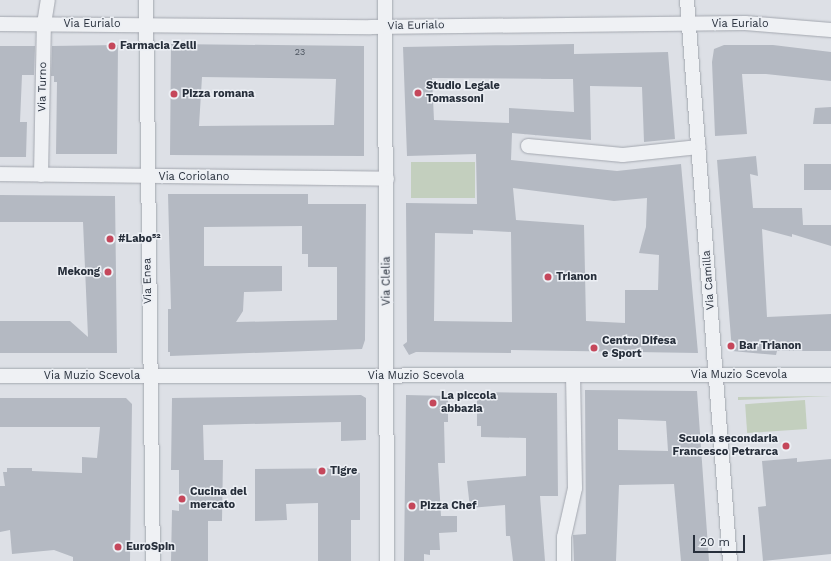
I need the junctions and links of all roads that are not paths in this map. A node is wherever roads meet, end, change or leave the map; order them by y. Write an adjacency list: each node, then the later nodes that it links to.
1 (48, 0): 6 (street, Via Turno)
2 (146, 0): 8 (street, Via Enea)
3 (385, 0): 9 (street, Via Clelia)
4 (687, 0): 7 (street, Via Camilla)
5 (0, 24): 6 (street, Via Eurialo)
6 (44, 24): 8 (street, Via Eurialo); 14 (street, Via Turno)
7 (690, 24): 9 (street, Via Eurialo); 10 (street, Via Eurialo); 12 (street, Via Camilla)
8 (146, 25): 9 (street, Via Eurialo); 15 (street, Via Enea)
9 (385, 27): 16 (street, Via Clelia)
10 (831, 30)
11 (528, 146): 12 (street)
12 (699, 147): 17 (street, Via Camilla)
13 (0, 174): 14 (street, Via Coriolano)
14 (41, 175): 15 (street, Via Coriolano)
15 (147, 177): 16 (street, Via Coriolano); 20 (street, Via Enea)
16 (387, 179): 21 (street, Via Clelia)
17 (717, 374): 18 (street, Via Muzio Scevola); 22 (street, Via Muzio Scevola); 26 (street, Via Camilla)
18 (831, 375)
19 (0, 376): 20 (street, Via Muzio Scevola)
20 (150, 376): 21 (street, Via Muzio Scevola); 23 (street, Via Enea)
21 (385, 376): 22 (street, Via Muzio Scevola); 24 (street, Via Clelia)
22 (573, 376): 25 (street)
23 (153, 561)
24 (388, 561)
25 (564, 561)
26 (730, 561)

